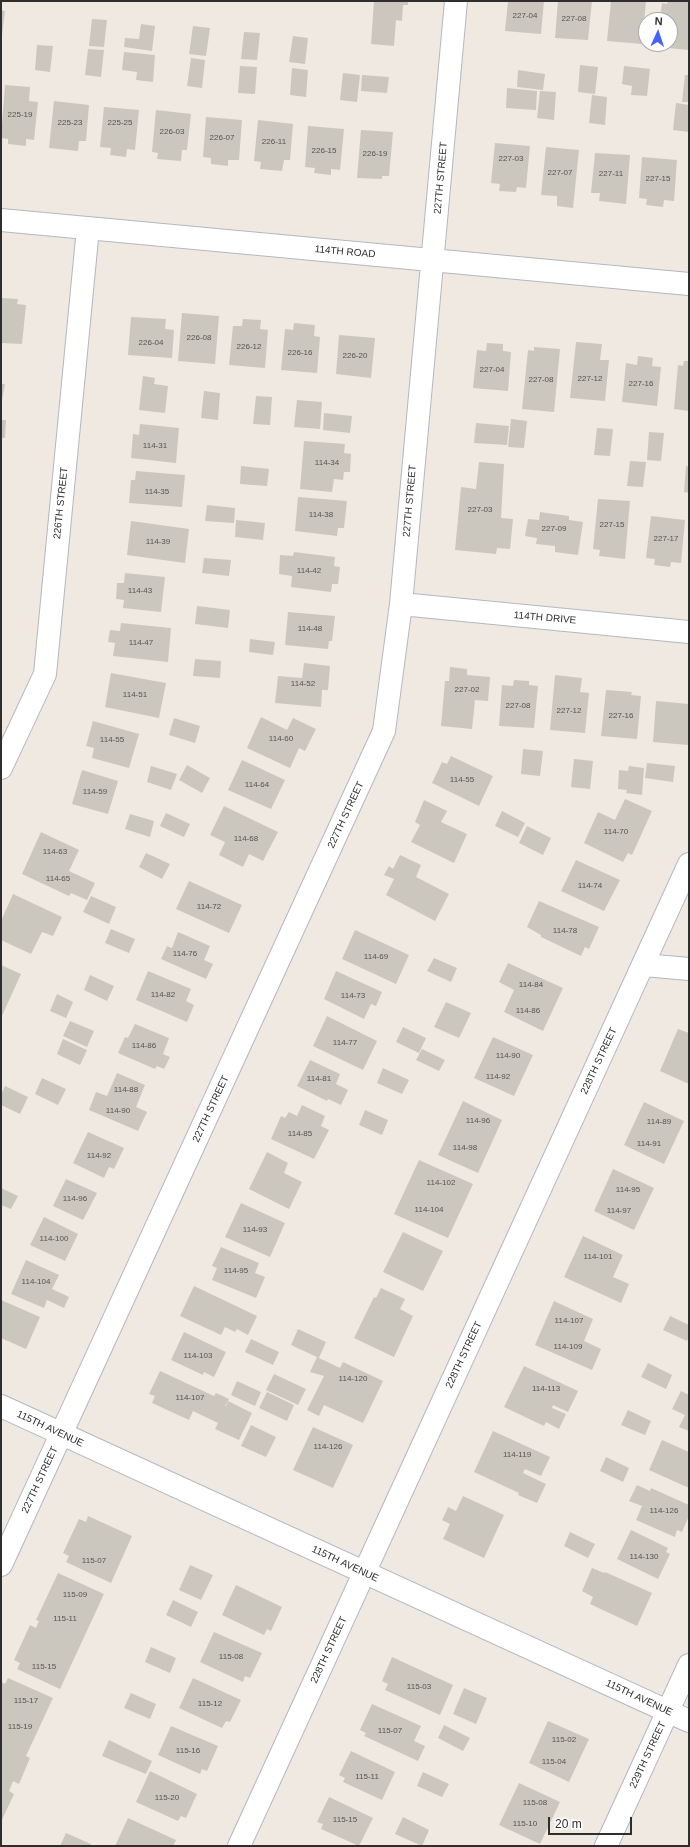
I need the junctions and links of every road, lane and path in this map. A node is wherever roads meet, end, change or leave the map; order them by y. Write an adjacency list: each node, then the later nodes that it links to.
1 (456, 1): 4 (street, 227TH STREET)
2 (1, 220): 3 (street, 114TH ROAD)
3 (88, 228): 4 (street, 114TH ROAD); 8 (street, 226TH STREET)
4 (433, 261): 5 (street, 114TH ROAD); 6 (street, 227TH STREET)
5 (689, 284)
6 (401, 604): 7 (street, 114TH DRIVE); 13 (street, 227TH STREET)
7 (689, 632)
8 (1, 768)
9 (689, 864): 10 (street, 228TH STREET)
10 (644, 964): 11 (street); 15 (street, 228TH STREET)
11 (689, 969)
12 (1, 1406): 13 (street, 115TH AVENUE)
13 (61, 1434): 14 (street, 227TH STREET); 15 (street, 115TH AVENUE)
14 (1, 1565)
15 (364, 1572): 17 (street, 115TH AVENUE); 19 (street, 228TH STREET)
16 (689, 1665): 17 (street, 229TH STREET)
17 (668, 1712): 18 (street, 115TH AVENUE); 20 (street, 229TH STREET)
18 (689, 1721)
19 (239, 1846)
20 (606, 1846)

